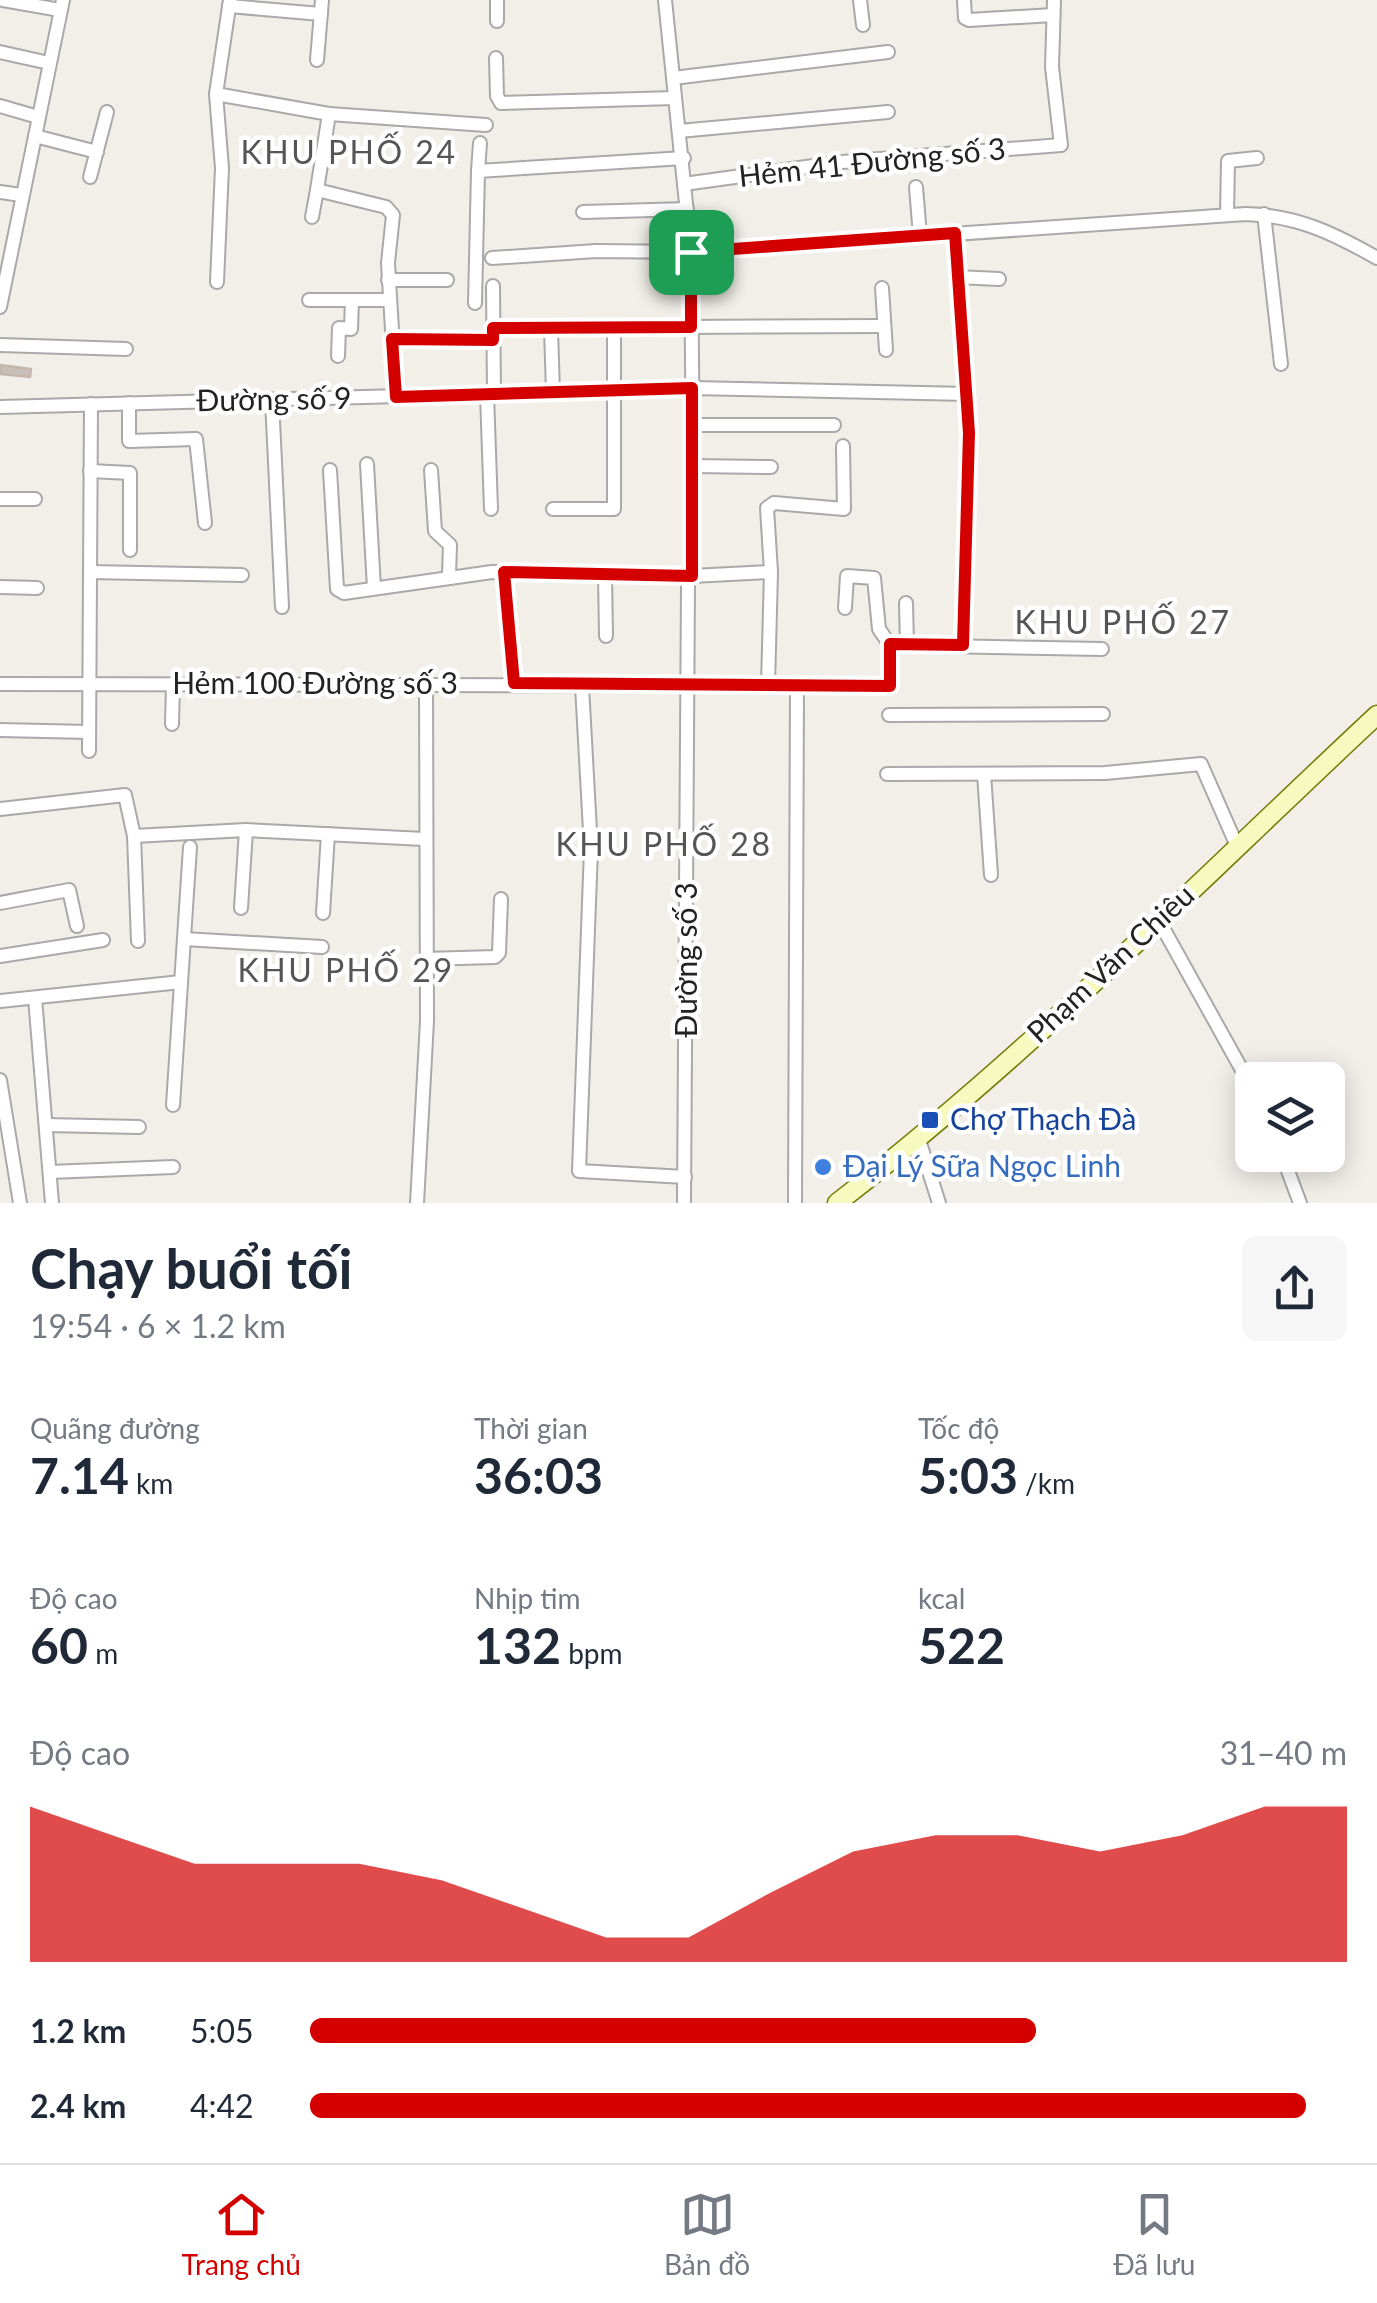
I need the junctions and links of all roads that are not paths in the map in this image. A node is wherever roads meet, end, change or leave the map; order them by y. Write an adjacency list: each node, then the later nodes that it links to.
1 (3, 0): 8 (street)
2 (497, 0): 11 (street)
3 (665, 0): 18 (street, Đường số 3)
4 (860, 0): 12 (street)
5 (964, 0): 10 (street)
6 (1054, 0): 10 (street)
7 (230, 3): 9 (street); 19 (street)
8 (62, 5): 17 (street)
9 (321, 7): 16 (street)
10 (1054, 15): 35 (street, Hẻm 41 Đường số 3)
11 (497, 21)
12 (864, 26)
13 (0, 52): 17 (street)
14 (888, 52): 18 (street)
15 (496, 58): 20 (street)
16 (318, 60)
17 (50, 63): 25 (street)
18 (673, 78): 20 (street, Đường số 3)
19 (216, 94): 24 (street); 54 (street)
20 (675, 98): 27 (street, Đường số 3)
21 (0, 106): 25 (street)
22 (107, 112): 30 (street)
23 (888, 112): 27 (street)
24 (328, 114): 26 (street); 37 (street)
25 (38, 117): 28 (street)
26 (486, 125)
27 (678, 131): 31 (street, Đường số 3)
28 (35, 136): 30 (street); 39 (street)
29 (480, 143): 33 (street)
30 (96, 152): 34 (street)
31 (684, 158): 33 (street); 35 (street, Đường số 3)
32 (1257, 158): 42 (street)
33 (478, 171): 60 (street)
34 (90, 177)
35 (684, 184): 40 (street, Đường số 3)
36 (916, 186): 46 (street)
37 (317, 190): 44 (street); 51 (street)
38 (0, 192): 39 (street)
39 (21, 194): 61 (street)
40 (686, 209): 41 (street); 47 (street, Đường số 3)
41 (584, 212)
42 (1227, 214): 43 (street); 45 (street)
43 (1264, 214): 49 (street); 72 (street)
44 (312, 217)
45 (955, 233): 46 (street); 50 (street)
46 (913, 237): 47 (street)
47 (691, 252): 48 (street); 63 (street, Đường số 3)
48 (492, 258)
49 (1377, 258)
50 (956, 277): 53 (street); 77 (street)
51 (388, 280): 52 (street); 59 (street)
52 (447, 280)
53 (999, 280)
54 (217, 282)
55 (493, 286): 66 (street)
56 (882, 288): 62 (street)
57 (309, 300): 58 (street)
58 (352, 300): 59 (street); 71 (street)
59 (389, 300): 67 (street)
60 (475, 303)
61 (0, 307)
62 (884, 326): 63 (street); 70 (street)
63 (691, 327): 64 (street); 73 (street, Đường số 3)
64 (614, 328): 65 (street); 74 (street)
65 (551, 329): 66 (street); 75 (street)
66 (493, 334): 67 (street); 76 (street)
67 (392, 339): 78 (street)
68 (0, 344): 69 (street)
69 (126, 350)
70 (886, 350)
71 (338, 356)
72 (1281, 364)
73 (692, 388): 74 (street, Đường số 9); 77 (street, Đường số 9); 83 (street, Đường số 3)
74 (612, 390): 75 (street, Đường số 9); 94 (street)
75 (552, 392): 76 (street, Đường số 9)
76 (490, 394): 78 (street, Đường số 9); 95 (street)
77 (968, 394): 114 (street)
78 (396, 397): 79 (street, Đường số 9)
79 (272, 400): 80 (street, Đường số 9); 109 (street)
80 (130, 403): 81 (street, Đường số 9); 96 (street)
81 (90, 404): 82 (street, Đường số 9); 91 (street)
82 (0, 407)
83 (692, 425): 84 (street); 87 (street, Đường số 3)
84 (834, 425)
85 (842, 446): 100 (street)
86 (367, 464): 107 (street)
87 (693, 466): 88 (street); 104 (street, Đường số 3)
88 (772, 466)
89 (330, 470): 107 (street)
90 (432, 470): 103 (street)
91 (90, 471): 97 (street); 98 (street)
92 (0, 499): 93 (street)
93 (36, 500)
94 (553, 508)
95 (491, 509)
96 (205, 524)
97 (130, 550)
98 (90, 572): 101 (street); 122 (street)
99 (504, 572): 102 (street); 103 (street); 116 (street)
100 (771, 572): 104 (street); 121 (street)
101 (242, 574)
102 (605, 574): 104 (street); 111 (street)
103 (449, 575): 107 (street)
104 (692, 576): 124 (street, Đường số 3)
105 (0, 587): 106 (street)
106 (37, 588)
107 (374, 588)
108 (906, 604): 113 (street)
109 (282, 607)
110 (845, 608): 112 (street)
111 (606, 636)
112 (890, 644): 113 (street); 120 (street, Hẻm 100 Đường số 3)
113 (906, 644): 114 (street)
114 (963, 645): 115 (street)
115 (1102, 649)
116 (514, 683): 119 (street, Hẻm 100 Đường số 3); 123 (street, Hẻm 100 Đường số 3)
117 (0, 684): 122 (street, Hẻm 100 Đường số 3)
118 (174, 684): 119 (street, Hẻm 100 Đường số 3); 122 (street, Hẻm 100 Đường số 3); 128 (street)
119 (426, 684): 138 (street)
120 (796, 684): 121 (street, Hẻm 100 Đường số 3); 171 (street)
121 (768, 685): 124 (street, Hẻm 100 Đường số 3)
122 (89, 686): 130 (street)
123 (582, 686): 124 (street, Hẻm 100 Đường số 3); 166 (street)
124 (690, 688): 166 (street, Đường số 3)
125 (1103, 714): 127 (street)
126 (1377, 714): 139 (main road, Phạm Văn Chiêu)
127 (889, 715)
128 (172, 724)
129 (0, 730): 130 (street)
130 (88, 732): 131 (street)
131 (90, 751)
132 (887, 774): 133 (street)
133 (984, 774): 139 (street); 141 (street)
134 (0, 809): 137 (street)
135 (246, 830): 136 (street); 137 (street); 144 (street)
136 (328, 834): 138 (street); 145 (street)
137 (134, 836): 150 (street)
138 (424, 839): 153 (street)
139 (1236, 846): 146 (main road, Phạm Văn Chiêu)
140 (190, 847): 148 (street)
141 (991, 875)
142 (501, 899): 153 (street)
143 (0, 903): 147 (street)
144 (241, 908)
145 (323, 913)
146 (1158, 920): 157 (street); 162 (main road, Phạm Văn Chiêu)
147 (77, 926)
148 (184, 939): 151 (street); 154 (street)
149 (103, 940): 152 (street)
150 (138, 941)
151 (322, 947)
152 (0, 956)
153 (426, 958): 169 (street)
154 (181, 982): 155 (street); 159 (street)
155 (35, 998): 156 (street); 160 (street)
156 (0, 1001)
157 (1237, 1062)
158 (0, 1080): 167 (street)
159 (174, 1106)
160 (46, 1125): 161 (street); 164 (street)
161 (139, 1127)
162 (920, 1140): 172 (main road, Phạm Văn Chiêu); 173 (street)
163 (173, 1167): 164 (street)
164 (50, 1172): 168 (street)
165 (1288, 1172): 174 (street)
166 (685, 1177): 170 (street, Đường số 3)
167 (20, 1203)
168 (52, 1203)
169 (418, 1203)
170 (684, 1203)
171 (795, 1203)
172 (837, 1203)
173 (939, 1203)
174 (1300, 1203)

